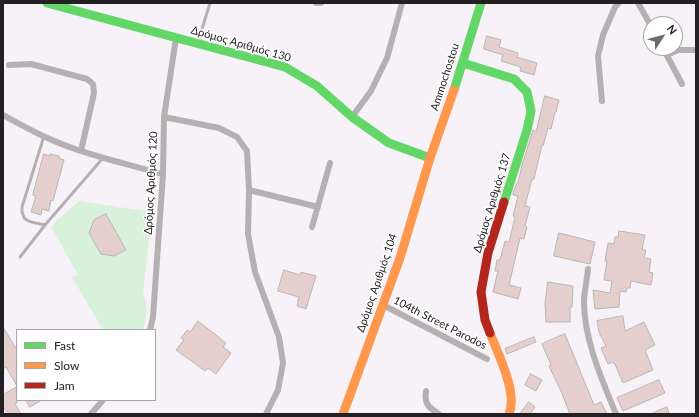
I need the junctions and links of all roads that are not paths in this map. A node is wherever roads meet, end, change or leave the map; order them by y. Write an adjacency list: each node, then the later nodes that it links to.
1 (47, 3): 10 (street, Δρόμος Αριθμός 130)
2 (210, 3): 11 (lane)
3 (316, 3): 4 (street)
4 (321, 3)
5 (402, 3): 21 (street)
6 (481, 3): 15 (street, Ammochostou)
7 (619, 3): 18 (street)
8 (638, 3): 9 (street)
9 (645, 16)
10 (176, 38): 11 (street, Δρόμος Αριθμός 130); 20 (street, Δρόμος Αριθμός 120)
11 (198, 44): 21 (street, Δρόμος Αριθμός 130)
12 (683, 50): 13 (street)
13 (696, 50)
14 (668, 56): 17 (street)
15 (463, 63): 25 (street, Ammochostou); 43 (street, Δρόμος Αριθμός 137)
16 (9, 65): 23 (street)
17 (682, 84)
18 (602, 101)
19 (3, 115): 22 (street)
20 (164, 117): 27 (street, Δρόμος Αριθμός 120); 28 (street)
21 (352, 118): 25 (street, Δρόμος Αριθμός 130)
22 (44, 136): 23 (street); 30 (lane)
23 (81, 150): 24 (street)
24 (103, 158): 27 (street); 30 (lane)
25 (430, 158): 34 (street, Δρόμος Αριθμός 104)
26 (330, 163): 29 (street)
27 (163, 174): 35 (street, Δρόμος Αριθμός 120)
28 (248, 190): 29 (street); 40 (street)
29 (318, 207): 31 (street)
30 (45, 225): 32 (lane)
31 (312, 227)
32 (20, 257)
33 (588, 269): 44 (street)
34 (383, 305): 36 (street, 104th Street Parodos); 41 (street, Δρόμος Αριθμός 104)
35 (150, 329)
36 (487, 359)
37 (426, 390): 42 (street)
38 (102, 401): 39 (street)
39 (91, 414)
40 (266, 414)
41 (343, 414)
42 (439, 414)
43 (508, 414)
44 (616, 414)

